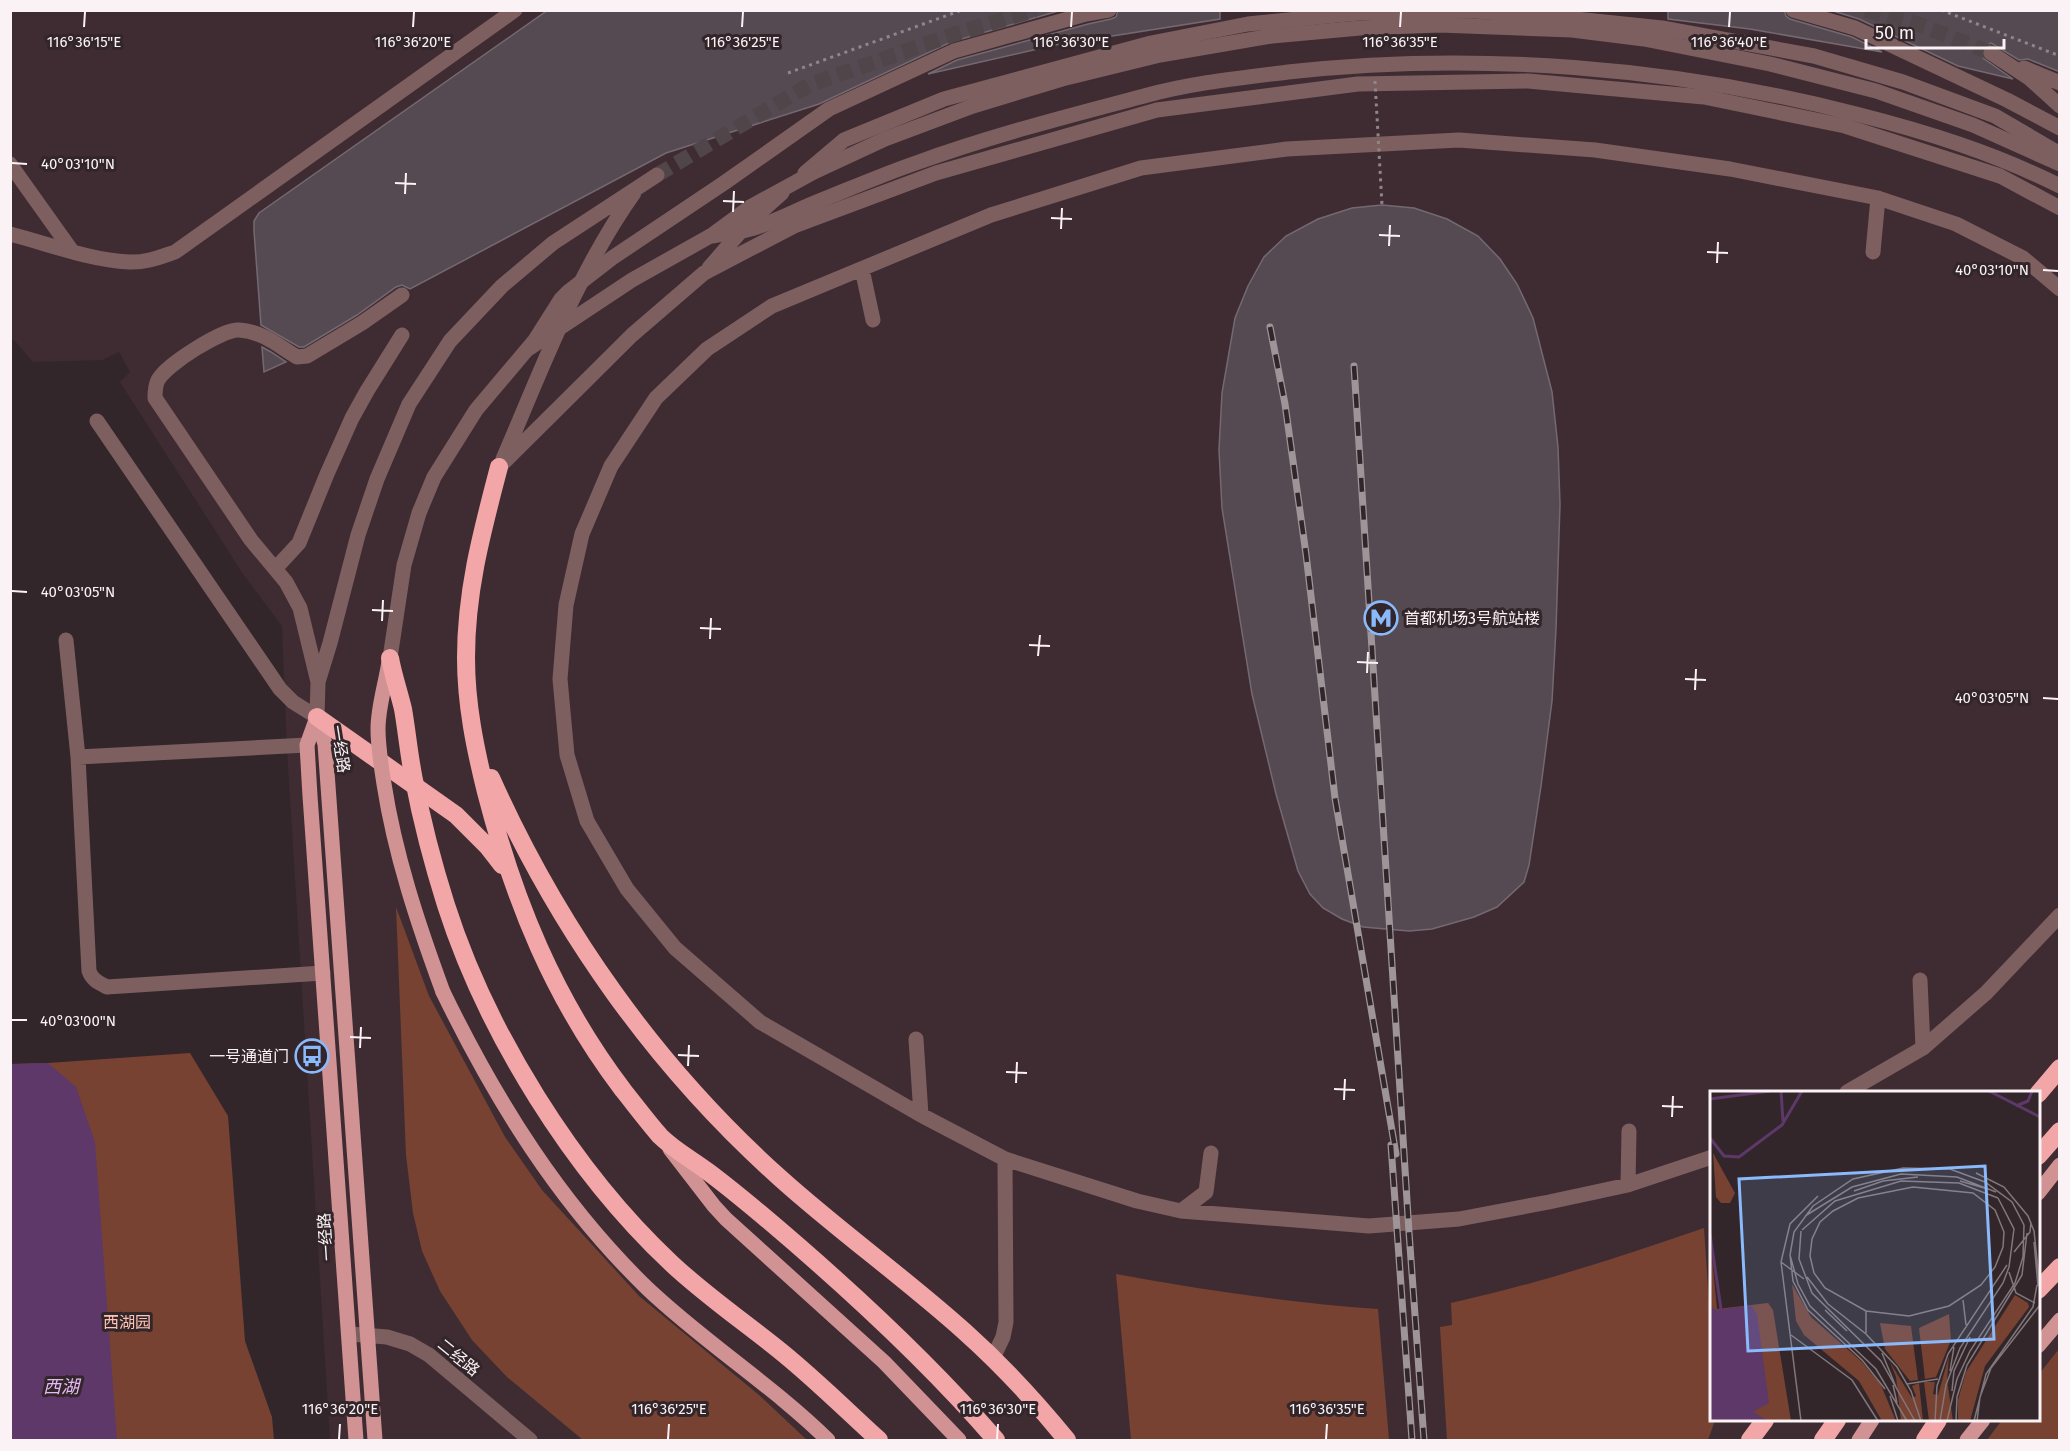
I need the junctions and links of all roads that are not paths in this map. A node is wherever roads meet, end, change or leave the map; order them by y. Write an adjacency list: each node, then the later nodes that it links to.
1 (515, 10): 15 (street)
2 (1109, 10): 23 (street, bridge)
3 (1793, 10): 6 (street)
4 (2060, 83): 5 (street)
5 (2060, 106)
6 (2060, 128)
7 (2060, 154): 18 (street)
8 (10, 164): 15 (street)
9 (2060, 164): 14 (street, bridge)
10 (2060, 186): 14 (street, bridge)
11 (1878, 198): 16 (street); 17 (street); 19 (street)
12 (2060, 208): 18 (street)
13 (10, 234): 15 (street)
14 (706, 239): 23 (street, bridge)
15 (72, 251)
16 (1873, 252)
17 (862, 268): 21 (street); 43 (street)
18 (704, 273): 25 (street)
19 (2060, 289)
20 (402, 295): 26 (street)
21 (873, 320)
22 (402, 335): 26 (street)
23 (528, 349): 28 (street, bridge)
24 (97, 421): 30 (street)
25 (499, 467): 29 (street); 31 (highway)
26 (275, 569): 29 (street)
27 (66, 640): 33 (street)
28 (390, 658): 70 (main road, bridge); 71 (highway, bridge)
29 (318, 682): 30 (street)
30 (317, 717): 32 (main road, 一经路); 34 (highway); 59 (main road, 一经路)
31 (472, 729): 34 (highway); 61 (highway)
32 (307, 745): 33 (street); 36 (main road, 一经路)
33 (78, 757): 36 (street)
34 (513, 882): 46 (highway)
35 (2060, 915): 39 (street)
36 (323, 973): 58 (main road, 一经路)
37 (1920, 980): 39 (street)
38 (916, 1039): 43 (street)
39 (1923, 1048): 41 (street)
40 (2060, 1068): 42 (highway)
41 (1849, 1091)
42 (2040, 1092)
43 (921, 1115): 50 (street)
44 (1629, 1131): 52 (street)
45 (2060, 1131): 48 (highway)
46 (661, 1137): 72 (main road); 73 (highway)
47 (1211, 1153): 54 (street)
48 (2040, 1154)
49 (1710, 1158): 52 (street)
50 (1005, 1160): 54 (street); 61 (street)
51 (2060, 1165): 53 (main road)
52 (1628, 1185): 54 (street)
53 (2040, 1190)
54 (1181, 1211)
55 (2060, 1267): 56 (highway)
56 (2040, 1288)
57 (2060, 1320): 60 (main road)
58 (350, 1335): 59 (street, 二经路); 67 (main road, 一经路)
59 (368, 1335): 68 (main road, 一经路); 69 (street, 二经路)
60 (2040, 1344)
61 (993, 1358): 74 (highway)
62 (1764, 1421): 75 (highway)
63 (1835, 1421): 76 (highway)
64 (1871, 1421): 77 (main road)
65 (1937, 1421): 78 (highway)
66 (1981, 1421): 79 (main road)
67 (356, 1440)
68 (375, 1440)
69 (530, 1440)
70 (828, 1440)
71 (879, 1440)
72 (959, 1440)
73 (996, 1440)
74 (1067, 1440)
75 (1750, 1440)
76 (1823, 1440)
77 (1859, 1440)
78 (1925, 1440)
79 (1967, 1440)

